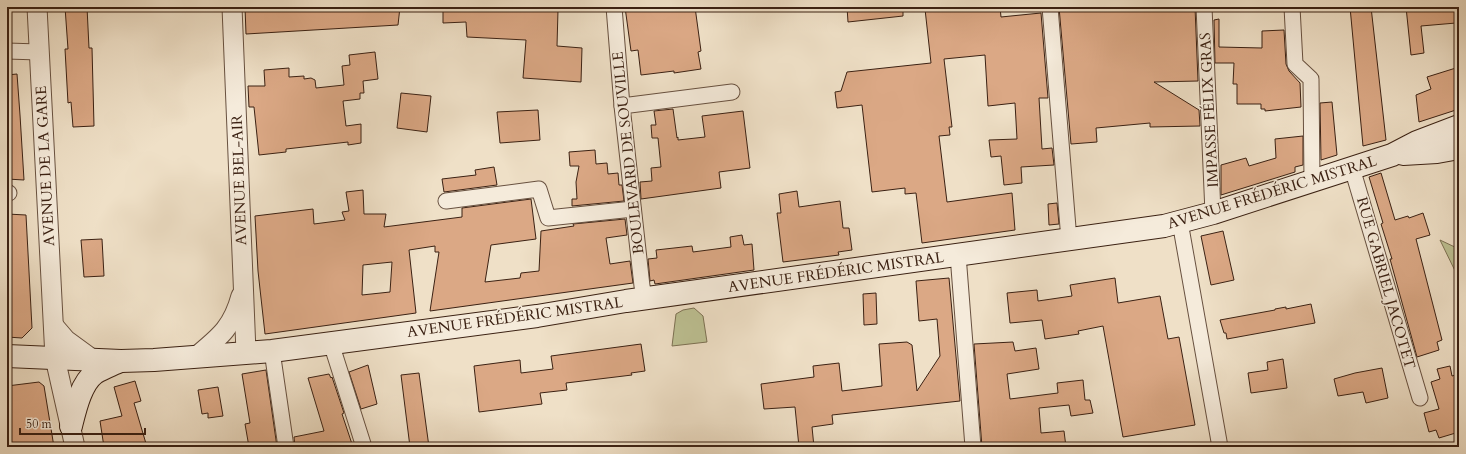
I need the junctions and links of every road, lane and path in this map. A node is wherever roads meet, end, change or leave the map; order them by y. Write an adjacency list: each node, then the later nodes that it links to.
1 (37, 7): 8 (street, AVENUE DE LA GARE)
2 (232, 7): 22 (street, AVENUE BEL-AIR)
3 (614, 7): 10 (street, BOULEVARD DE SOUVILLE)
4 (1050, 7): 20 (street)
5 (1204, 7): 18 (street, IMPASSE FÉLIX GRAS)
6 (1292, 7): 15 (street)
7 (7, 51): 8 (street)
8 (39, 52): 24 (street, AVENUE DE LA GARE)
9 (732, 92): 10 (street)
10 (622, 106): 17 (street, BOULEVARD DE SOUVILLE)
11 (1459, 126): 13 (main road, AVENUE FRÉDÉRIC MISTRAL)
12 (1459, 148): 13 (main road, AVENUE FRÉDÉRIC MISTRAL)
13 (1392, 155): 14 (main road, AVENUE FRÉDÉRIC MISTRAL)
14 (1352, 168): 15 (main road, AVENUE FRÉDÉRIC MISTRAL); 33 (street, RUE GABRIEL JACOTET)
15 (1312, 182): 18 (main road, AVENUE FRÉDÉRIC MISTRAL)
16 (446, 201): 17 (street)
17 (633, 209): 23 (street, BOULEVARD DE SOUVILLE)
18 (1213, 213): 19 (main road, AVENUE FRÉDÉRIC MISTRAL)
19 (1180, 222): 20 (main road, AVENUE FRÉDÉRIC MISTRAL); 38 (street)
20 (1069, 240): 21 (main road, AVENUE FRÉDÉRIC MISTRAL)
21 (958, 255): 23 (main road, AVENUE FRÉDÉRIC MISTRAL); 37 (street)
22 (244, 285): 27 (street, AVENUE BEL-AIR); 28 (street)
23 (645, 299): 25 (main road, AVENUE FRÉDÉRIC MISTRAL)
24 (54, 326): 30 (street, AVENUE DE LA GARE); 31 (street)
25 (331, 343): 26 (main road, AVENUE FRÉDÉRIC MISTRAL); 36 (street)
26 (272, 351): 27 (main road, AVENUE FRÉDÉRIC MISTRAL); 35 (street)
27 (246, 352): 28 (main road)
28 (198, 355): 32 (main road)
29 (7, 356): 30 (main road)
30 (55, 358): 31 (main road); 34 (street, AVENUE DE LA GARE)
31 (92, 359): 32 (main road)
32 (121, 361): 34 (main road)
33 (1420, 398)
34 (73, 437)
35 (286, 447)
36 (364, 447)
37 (973, 447)
38 (1220, 447)

